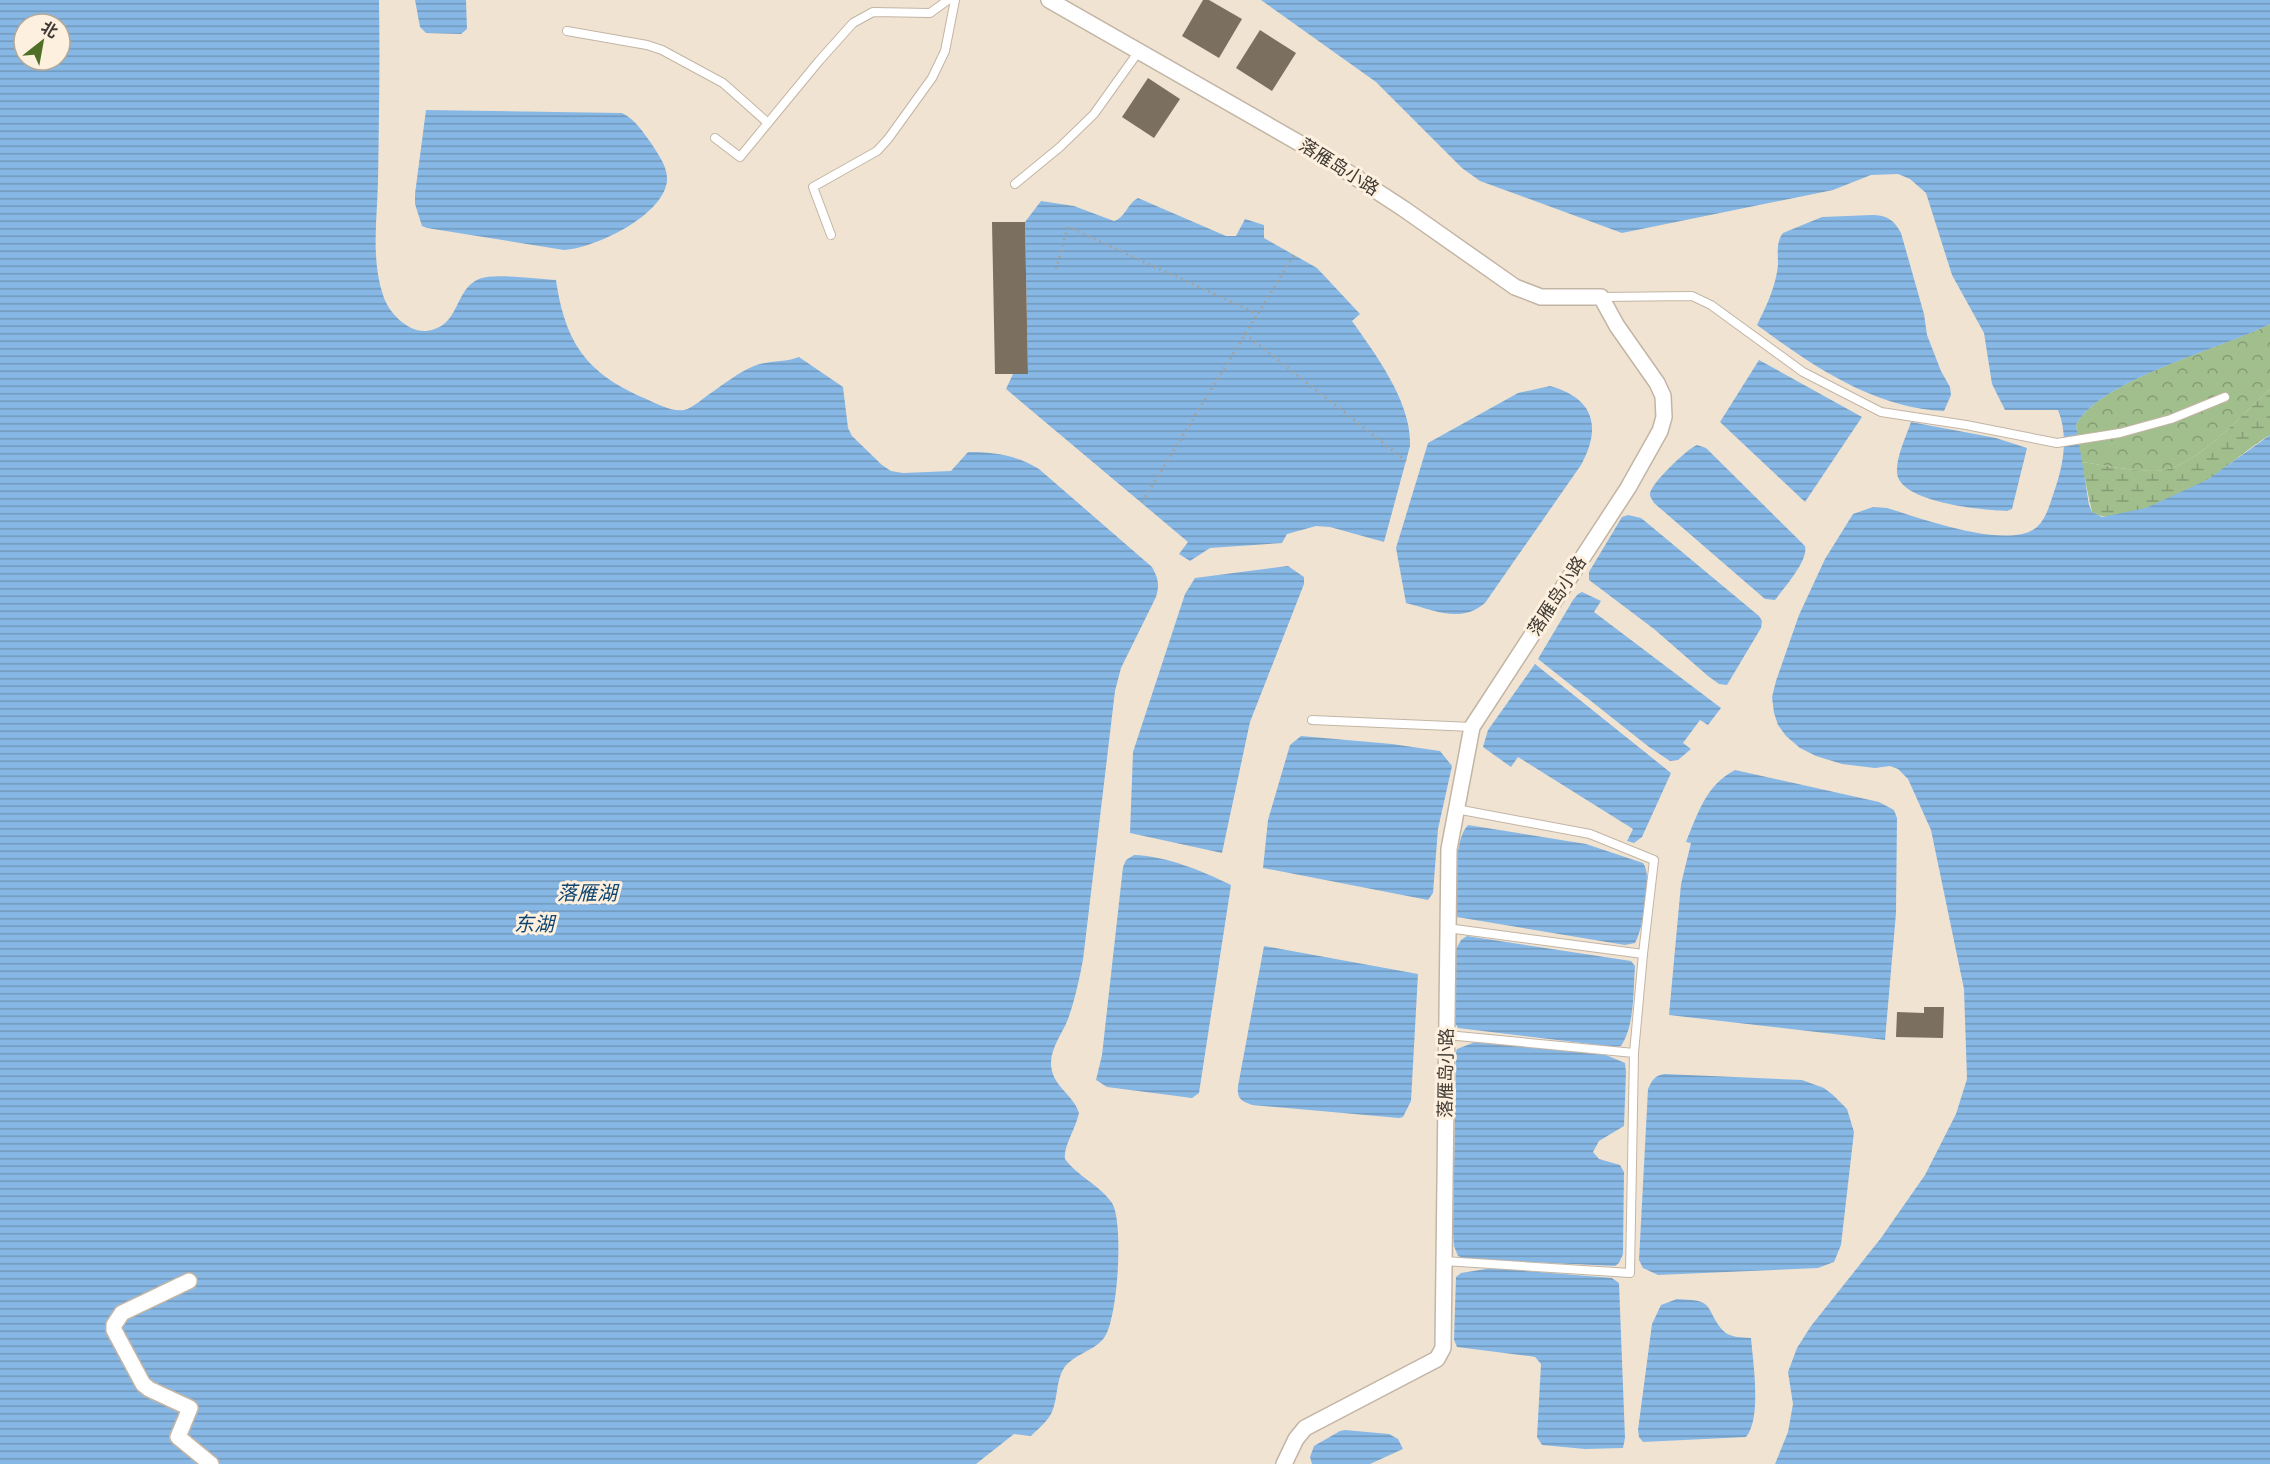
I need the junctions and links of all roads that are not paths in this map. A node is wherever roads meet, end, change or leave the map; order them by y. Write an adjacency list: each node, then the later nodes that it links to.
1 (948, 0): 6 (lane)
2 (955, 0): 9 (lane)
3 (1049, 0): 5 (street, 落雁岛小路)
4 (567, 31): 6 (lane)
5 (1139, 51): 8 (lane); 10 (street, 落雁岛小路)
6 (768, 123): 7 (lane)
7 (715, 138)
8 (1015, 184)
9 (831, 235)
10 (1601, 297): 11 (lane); 13 (street, 落雁岛小路)
11 (2225, 397)
12 (1312, 720): 13 (lane)
13 (1472, 727): 14 (street, 落雁岛小路)
14 (1456, 809): 15 (street, 落雁岛小路); 16 (lane)
15 (1447, 928): 16 (lane); 17 (street, 落雁岛小路)
16 (1643, 954): 18 (lane)
17 (1447, 1035): 18 (lane); 19 (street, 落雁岛小路)
18 (1635, 1053): 19 (lane)
19 (1444, 1262): 22 (street, 落雁岛小路)
20 (189, 1281): 21 (street)
21 (211, 1464)
22 (1284, 1464)

